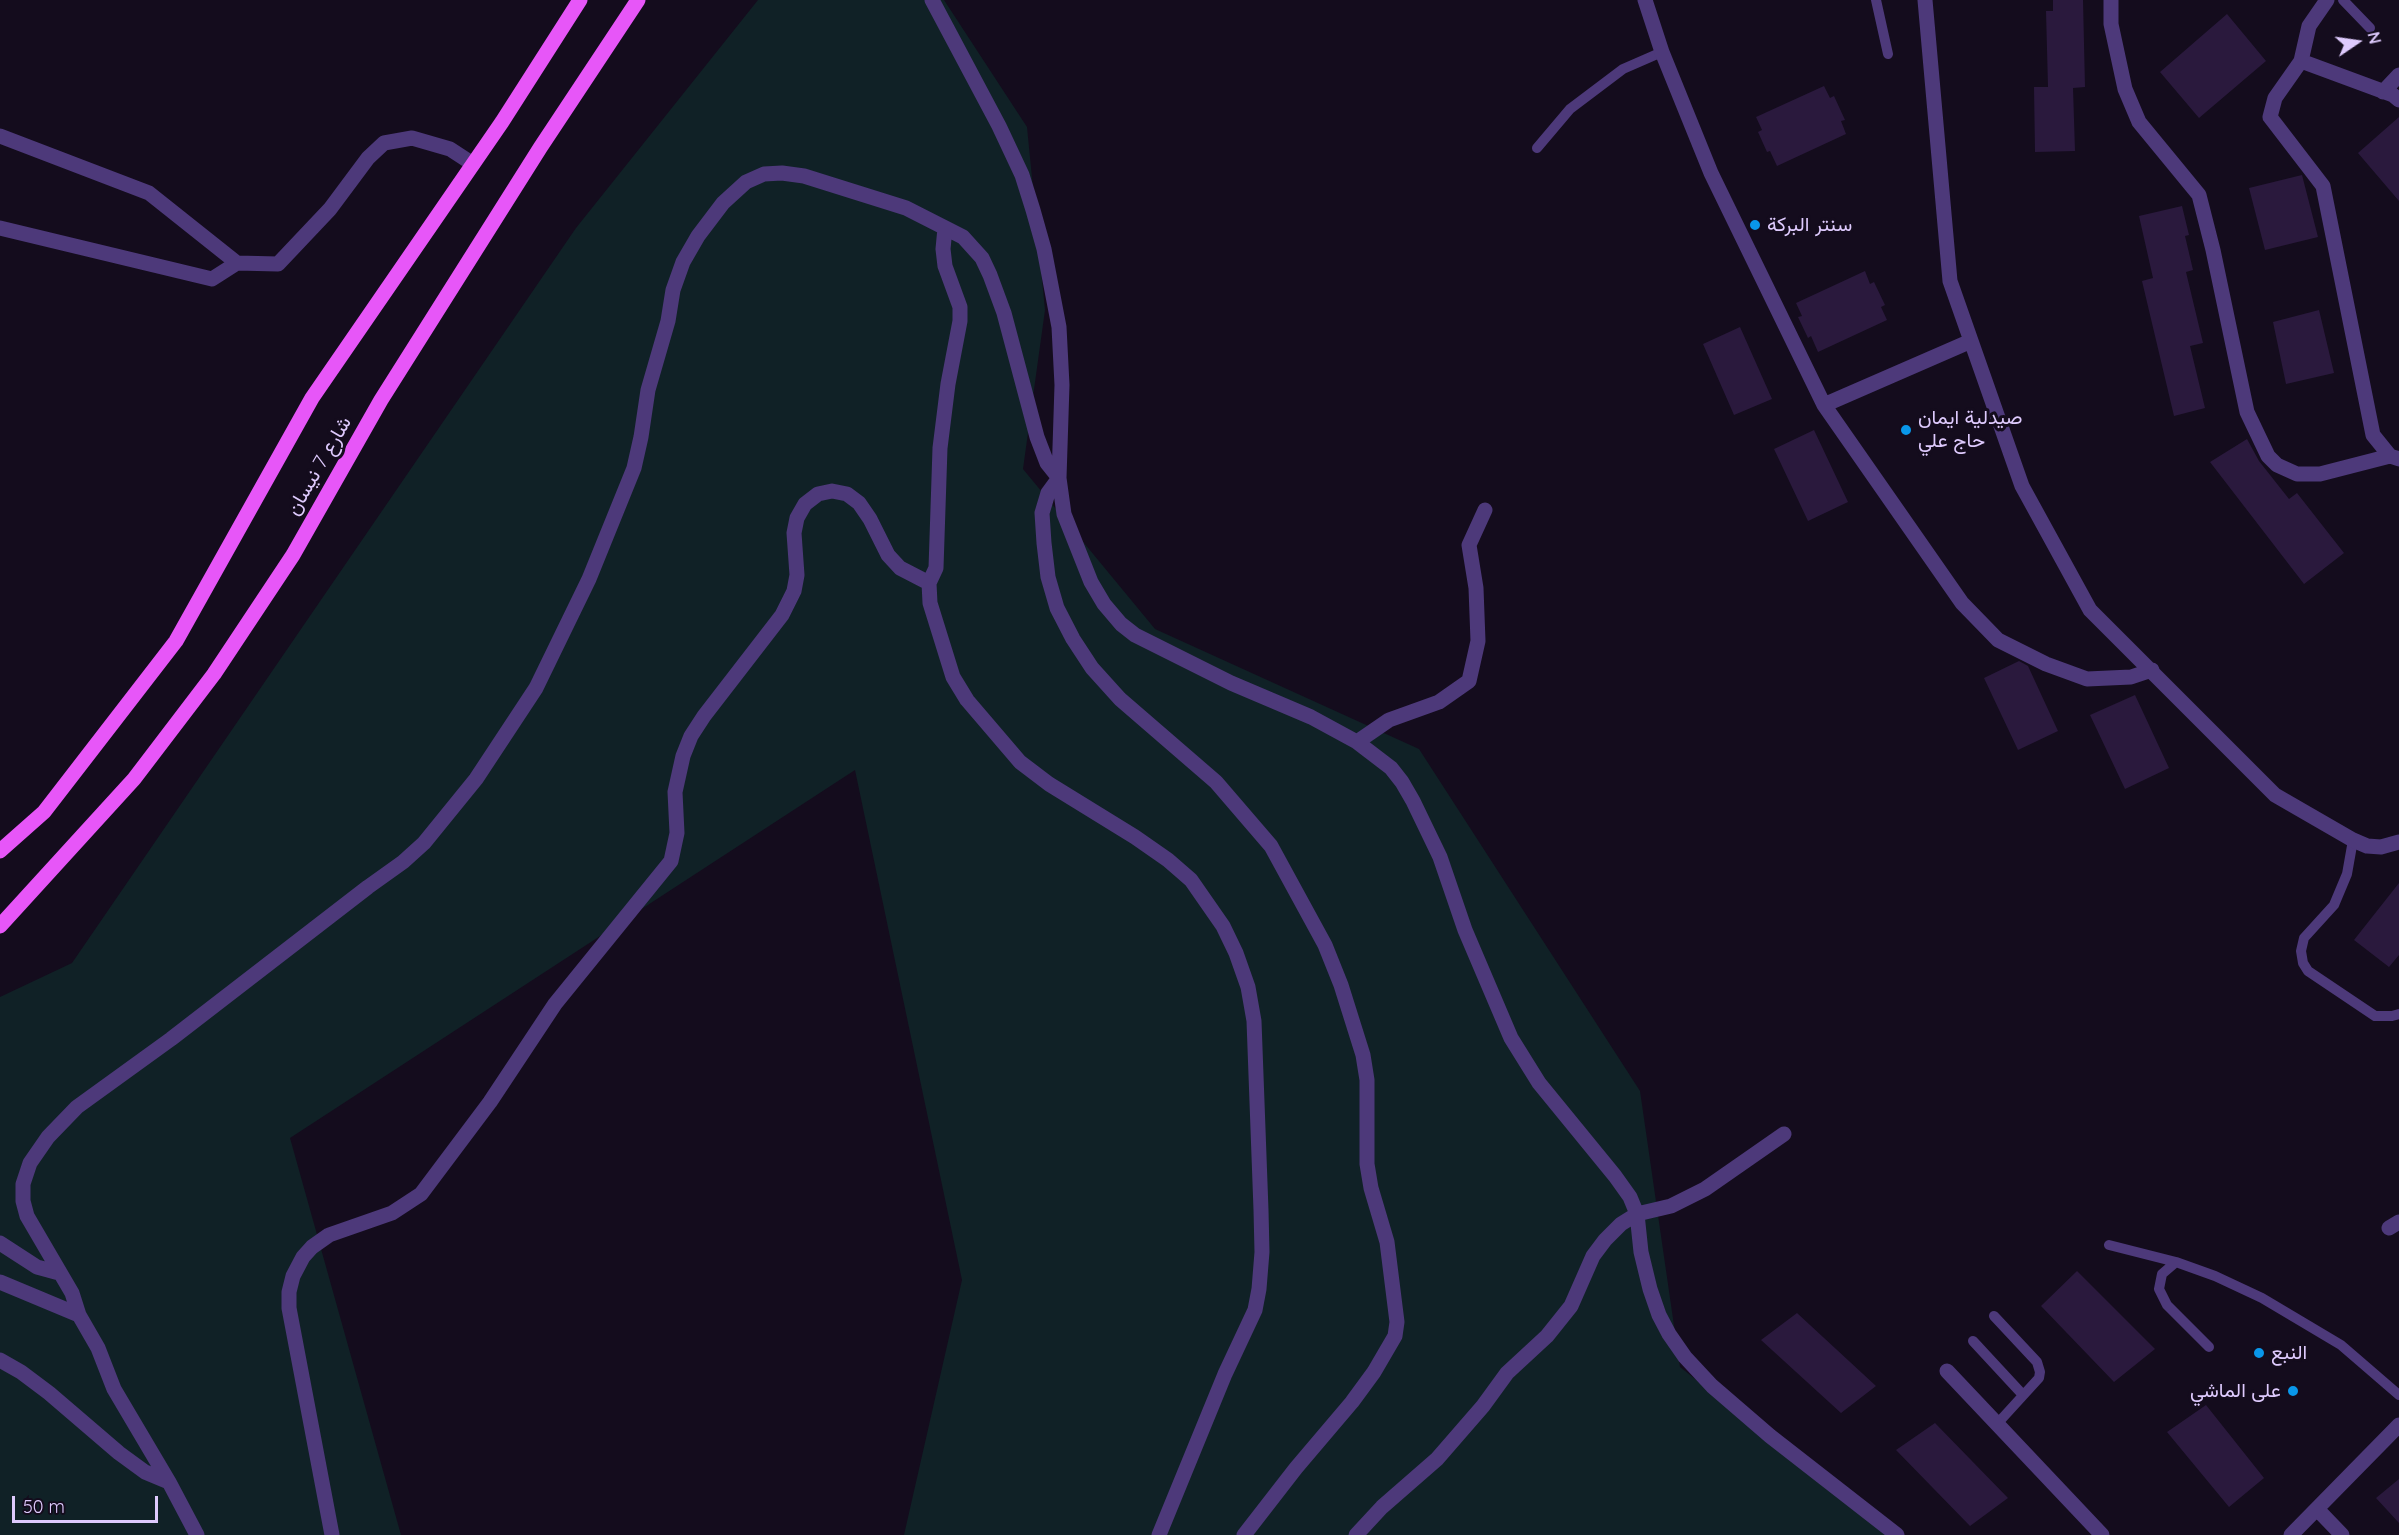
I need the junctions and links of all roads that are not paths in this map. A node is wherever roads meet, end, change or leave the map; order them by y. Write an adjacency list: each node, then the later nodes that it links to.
1 (580, 0): 19 (main road, شارع 7 نيسان)
2 (638, 0): 34 (main road, شارع 7 نيسان)
3 (932, 0): 26 (street)
4 (1645, 0): 11 (street)
5 (1876, 0): 12 (lane)
6 (1926, 0): 23 (street)
7 (2111, 0): 25 (street)
8 (2327, 0): 13 (street)
9 (2343, 0): 10 (lane)
10 (2370, 28)
11 (1662, 52): 18 (lane); 24 (street)
12 (1888, 54)
13 (2301, 61): 15 (street); 25 (street)
14 (2399, 75): 15 (street)
15 (2383, 92): 16 (street)
16 (2399, 100)
17 (0, 136): 22 (street)
18 (1537, 148)
19 (473, 164): 22 (street); 33 (main road, شارع 7 نيسان)
20 (0, 228): 22 (street)
21 (945, 228): 26 (street); 28 (street); 41 (street)
22 (237, 263)
23 (1971, 341): 24 (street); 29 (street)
24 (1824, 405): 29 (street)
25 (2395, 458)
26 (1059, 478): 30 (street); 58 (street)
27 (1485, 510): 30 (street)
28 (928, 583): 56 (street); 57 (street)
29 (2152, 670): 31 (street)
30 (1358, 742): 37 (street)
31 (2353, 840): 32 (street); 35 (lane)
32 (2399, 842)
33 (0, 851)
34 (0, 926)
35 (2399, 1014)
36 (1784, 1134): 37 (street)
37 (1638, 1214): 59 (street); 60 (street)
38 (0, 1243): 41 (street)
39 (2109, 1245): 40 (lane)
40 (2176, 1262): 46 (lane); 50 (lane)
41 (59, 1273): 43 (street)
42 (0, 1282): 43 (street)
43 (79, 1315): 53 (street)
44 (1994, 1316): 49 (lane)
45 (1973, 1341): 49 (lane)
46 (2209, 1347)
47 (0, 1360): 53 (street)
48 (1947, 1371): 51 (street)
49 (2023, 1395): 51 (lane)
50 (2399, 1395)
51 (1997, 1424): 61 (street)
52 (2399, 1425): 54 (street)
53 (169, 1482): 55 (street)
54 (2317, 1509): 62 (street); 63 (street)
55 (197, 1535)
56 (332, 1535)
57 (1158, 1535)
58 (1244, 1535)
59 (1356, 1535)
60 (1897, 1535)
61 (2102, 1535)
62 (2291, 1535)
63 (2342, 1535)

